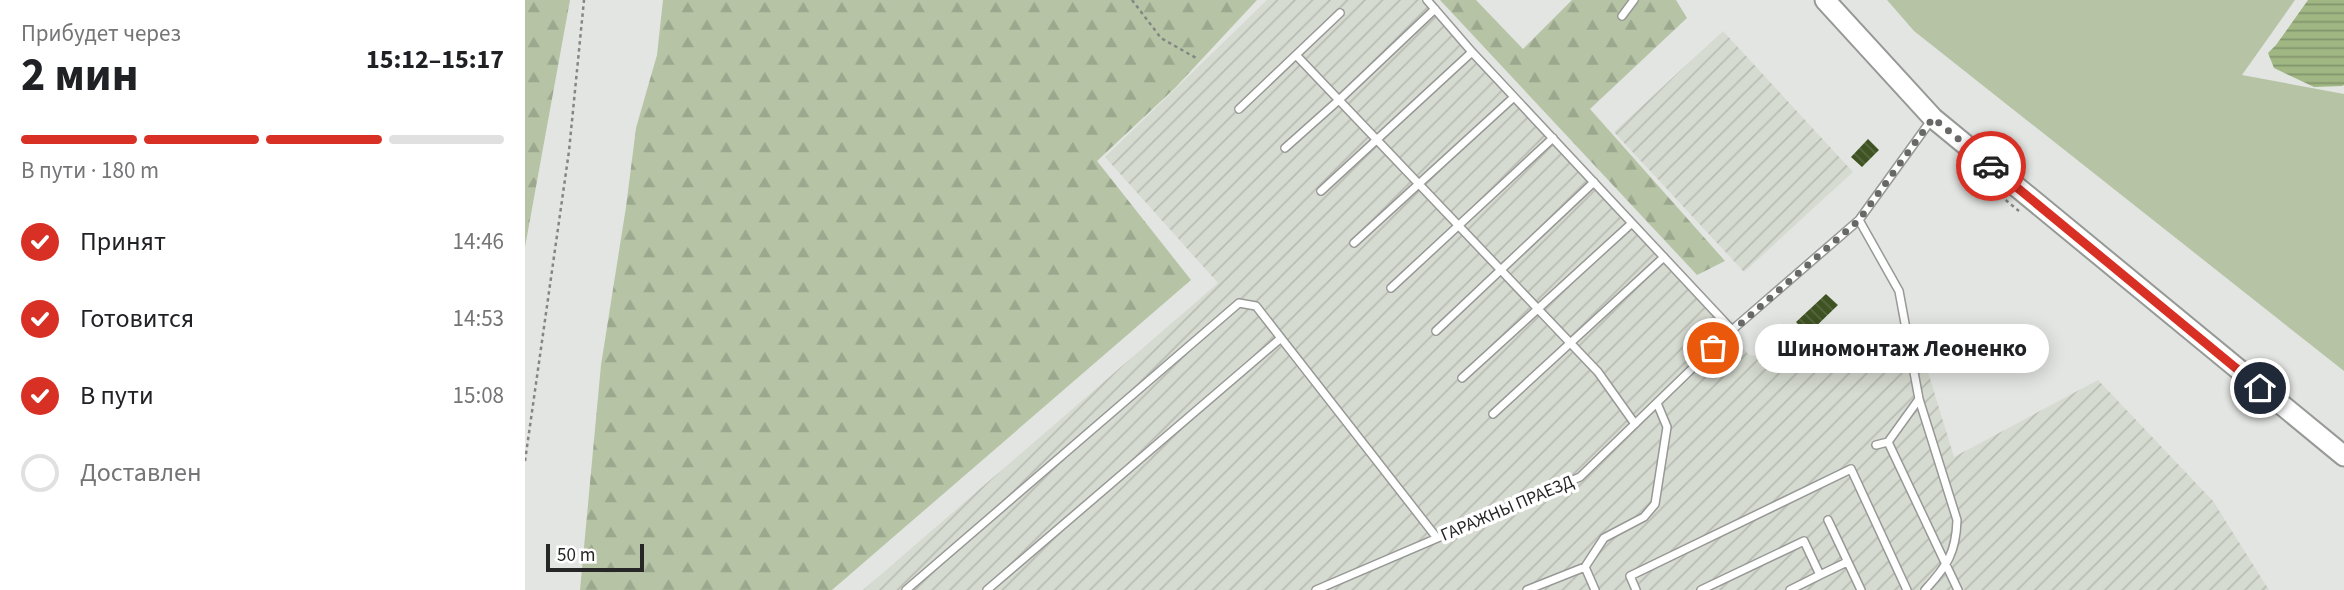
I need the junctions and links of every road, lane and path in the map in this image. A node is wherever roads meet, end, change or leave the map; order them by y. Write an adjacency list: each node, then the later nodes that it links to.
1 (584, 0): 42 (path)
2 (1132, 0): 11 (path)
3 (1427, 0): 6 (lane)
4 (1634, 0): 8 (lane)
5 (1825, 0): 15 (main road)
6 (1435, 9): 9 (lane); 13 (lane)
7 (1340, 13): 10 (lane)
8 (1622, 16)
9 (1472, 52): 12 (lane); 17 (lane)
10 (1296, 55): 13 (lane); 14 (lane)
11 (1196, 58)
12 (1514, 97): 16 (lane); 20 (lane)
13 (1340, 99): 17 (lane); 18 (lane)
14 (1239, 109)
15 (1933, 118): 22 (lane, ГАРАЖНЫ ПРАЕЗД); 41 (main road)
16 (1553, 138): 19 (lane); 24 (lane)
17 (1378, 139): 20 (lane); 21 (lane)
18 (1285, 148)
19 (1594, 182): 23 (lane); 27 (lane)
20 (1420, 183): 24 (lane); 25 (lane)
21 (1321, 191)
22 (1859, 220): 30 (lane, ГАРАЖНЫ ПРАЕЗД); 35 (lane)
23 (1632, 223): 26 (lane); 29 (lane)
24 (1459, 225): 27 (lane); 28 (lane)
25 (1354, 243)
26 (1664, 257): 30 (lane); 33 (lane)
27 (1501, 269): 29 (lane); 31 (lane)
28 (1391, 288)
29 (1538, 309): 33 (lane); 34 (lane)
30 (1732, 330): 36 (lane, ГАРАЖНЫ ПРАЕЗД)
31 (1436, 331)
32 (1282, 338): 44 (lane); 49 (lane); 50 (lane)
33 (1570, 343): 37 (lane); 38 (lane)
34 (1462, 378)
35 (1919, 399): 39 (lane); 46 (lane)
36 (1657, 403): 38 (lane, ГАРАЖНЫ ПРАЕЗД); 47 (lane)
37 (1493, 414)
38 (1635, 424): 44 (lane, ГАРАЖНЫ ПРАЕЗД)
39 (1888, 442): 40 (lane); 46 (lane)
40 (1876, 445)
41 (2344, 456)
42 (525, 461)
43 (1828, 520): 45 (lane)
44 (1437, 538): 51 (lane, ГАРАЖНЫ ПРАЕЗД)
45 (1847, 562): 48 (lane); 57 (lane)
46 (1947, 566): 59 (lane); 60 (lane)
47 (1585, 567): 52 (lane); 53 (lane)
48 (1820, 575): 55 (lane); 56 (lane)
49 (906, 590)
50 (987, 590)
51 (1316, 590)
52 (1527, 590)
53 (1595, 590)
54 (1636, 590): 58 (lane)
55 (1701, 590)
56 (1790, 590)
57 (1861, 590)
58 (1907, 590)
59 (1925, 590)
60 (1958, 590)

